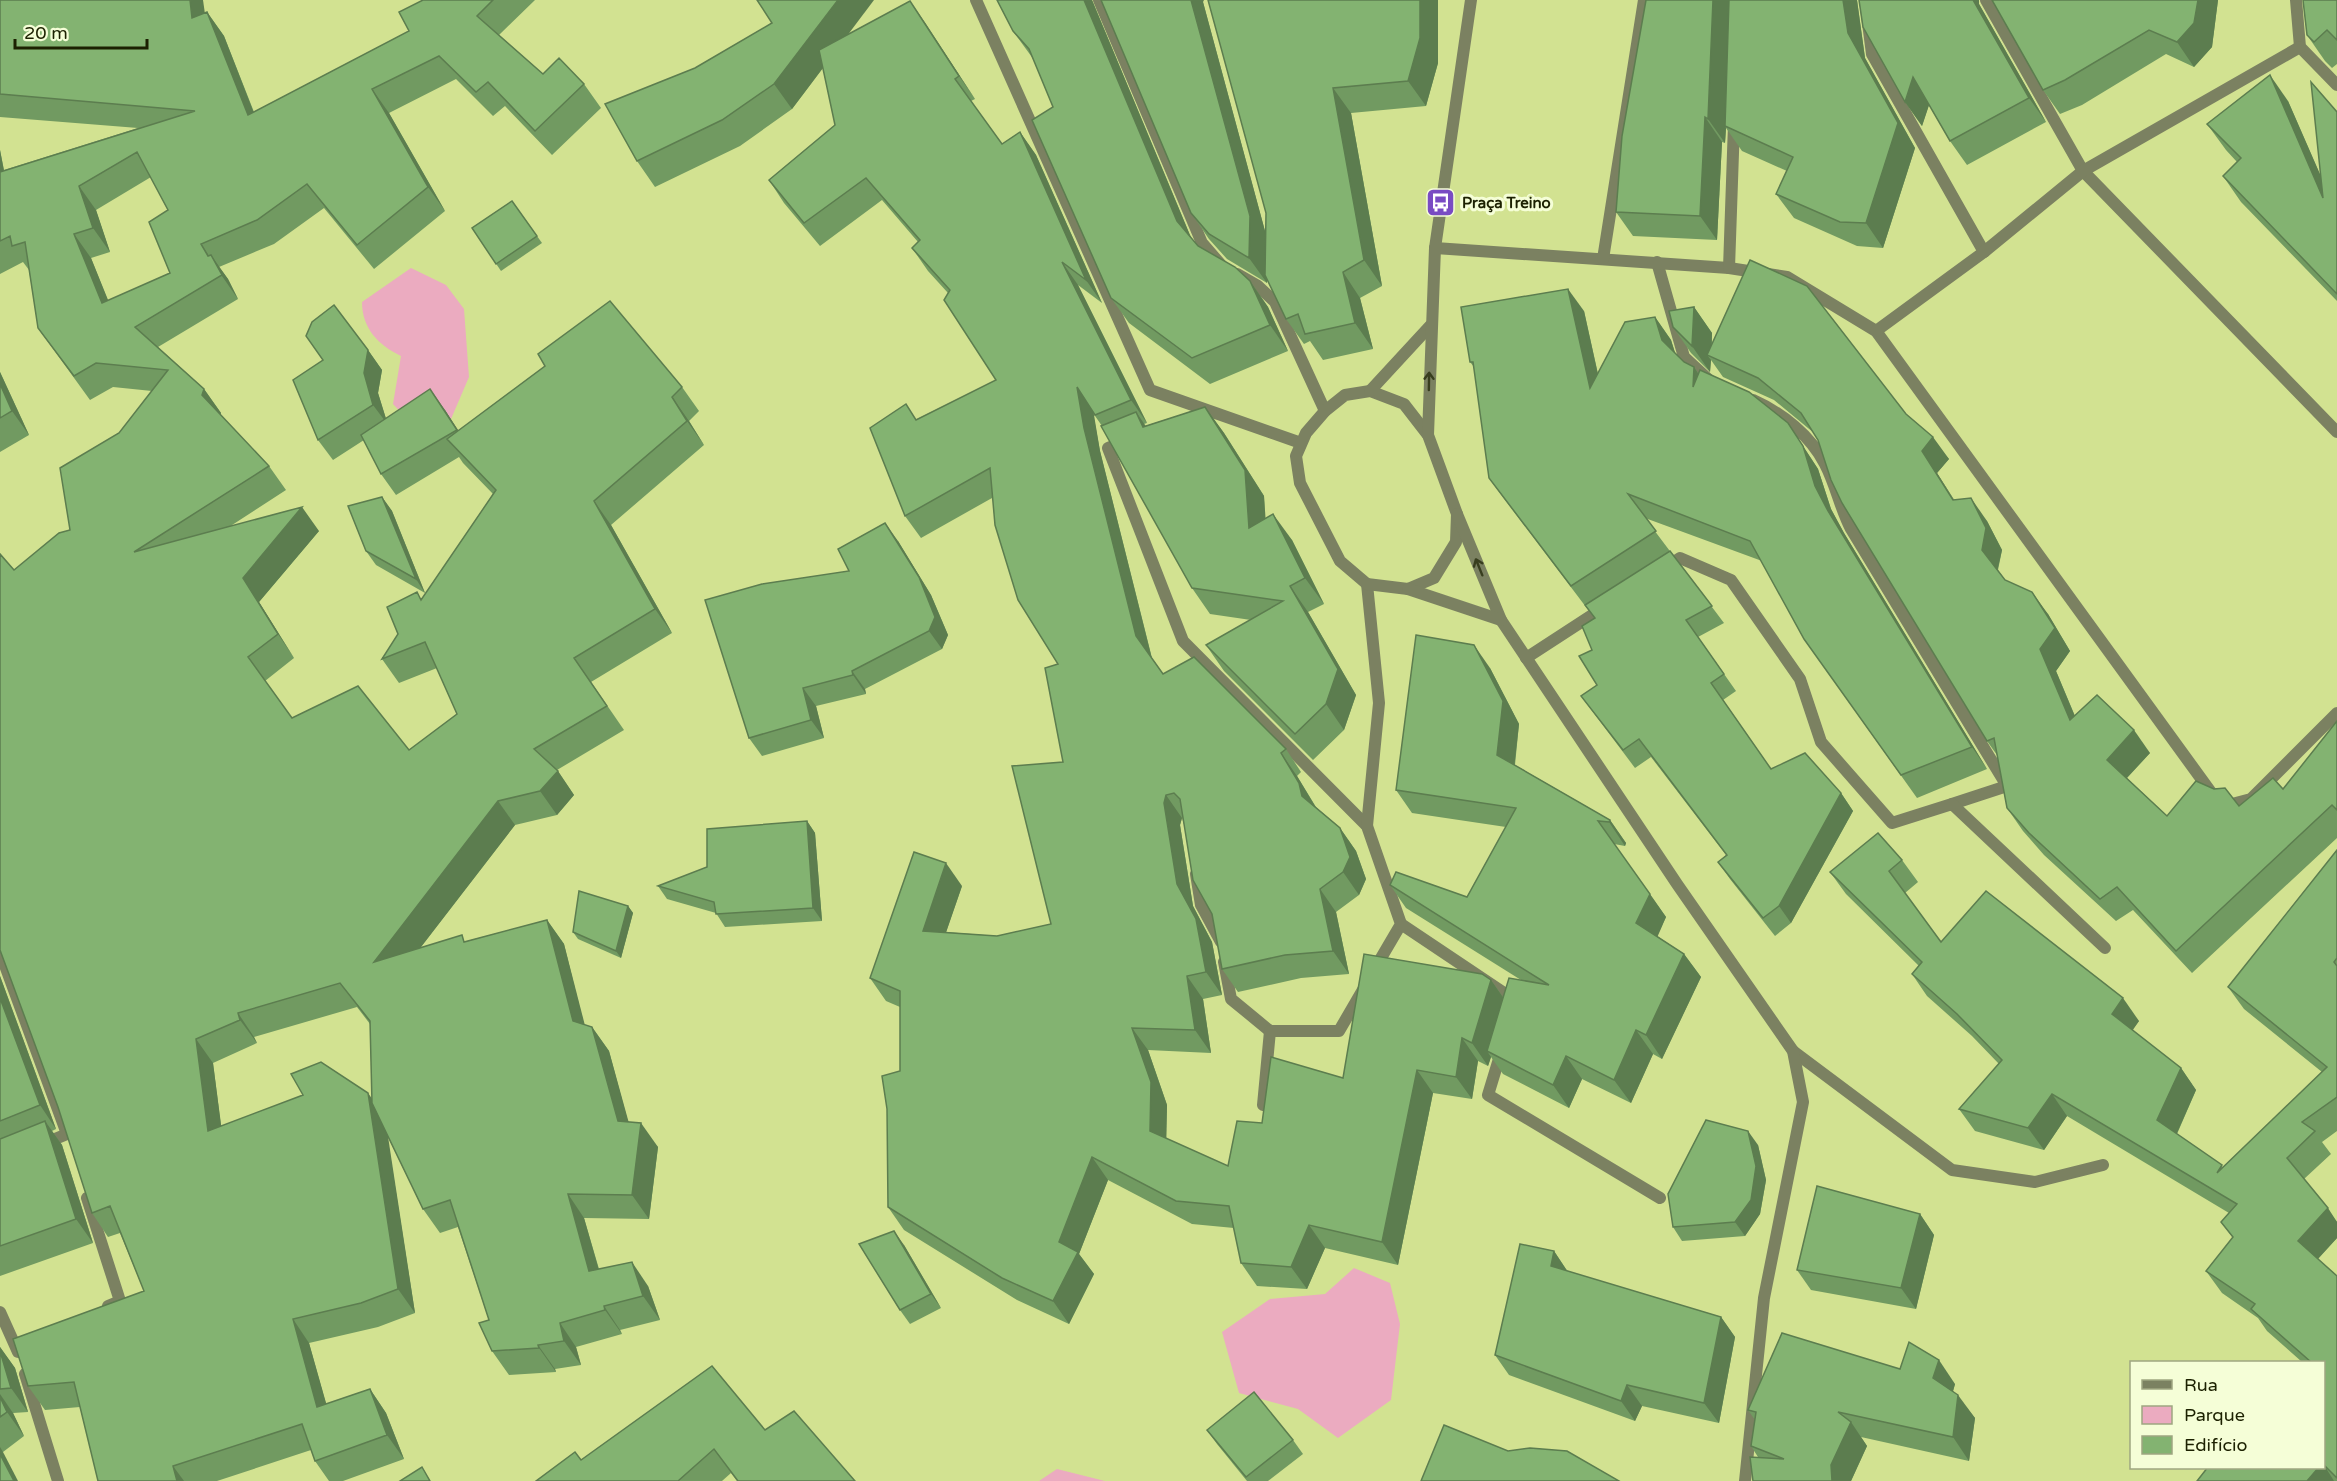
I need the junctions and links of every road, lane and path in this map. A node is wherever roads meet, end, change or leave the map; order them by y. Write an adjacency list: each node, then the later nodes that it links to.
1 (975, 0): 22 (street)
2 (1099, 0): 18 (street)
3 (1471, 0): 12 (street)
4 (1644, 0): 14 (street)
5 (1865, 0): 13 (street)
6 (1986, 0): 11 (street)
7 (2296, 0): 8 (street)
8 (2300, 47): 9 (street); 11 (street)
9 (2337, 85)
10 (1734, 116): 16 (street)
11 (2083, 171): 13 (street); 25 (street)
12 (1435, 248): 14 (street); 19 (street)
13 (1984, 252): 20 (street)
14 (1603, 259): 15 (street)
15 (1658, 262): 16 (street); 37 (street)
16 (1729, 268): 20 (street)
17 (1275, 282): 18 (street)
18 (1275, 302): 23 (street)
19 (1430, 326): 21 (street); 27 (street, one-way to 19)
20 (1876, 331): 36 (street)
21 (1370, 391): 23 (street); 27 (street)
22 (1203, 409): 24 (street); 28 (street)
23 (1325, 411): 28 (street)
24 (1182, 418)
25 (2337, 432)
26 (1140, 435): 38 (street)
27 (1428, 435): 29 (street)
28 (1301, 443): 31 (street)
29 (1457, 514): 32 (street); 34 (street, one-way to 29)
30 (1651, 576): 37 (street)
31 (1367, 584): 32 (street); 38 (street)
32 (1408, 589): 34 (street)
33 (1613, 602): 35 (street)
34 (1501, 620): 35 (street)
35 (1526, 658): 46 (street)
36 (2337, 713)
37 (1952, 804): 41 (street)
38 (1367, 826): 40 (street)
39 (1194, 859): 44 (street)
40 (1401, 924): 43 (street); 44 (street)
41 (2105, 948)
42 (0, 952): 48 (street)
43 (1513, 1010)
44 (1270, 1031): 47 (street)
45 (1507, 1031): 51 (street)
46 (1793, 1051): 49 (street); 55 (street)
47 (1263, 1105)
48 (29, 1150)
49 (2103, 1165)
50 (84, 1190): 52 (street)
51 (1660, 1198)
52 (99, 1309)
53 (0, 1312): 54 (street)
54 (58, 1481)
55 (1745, 1481)

